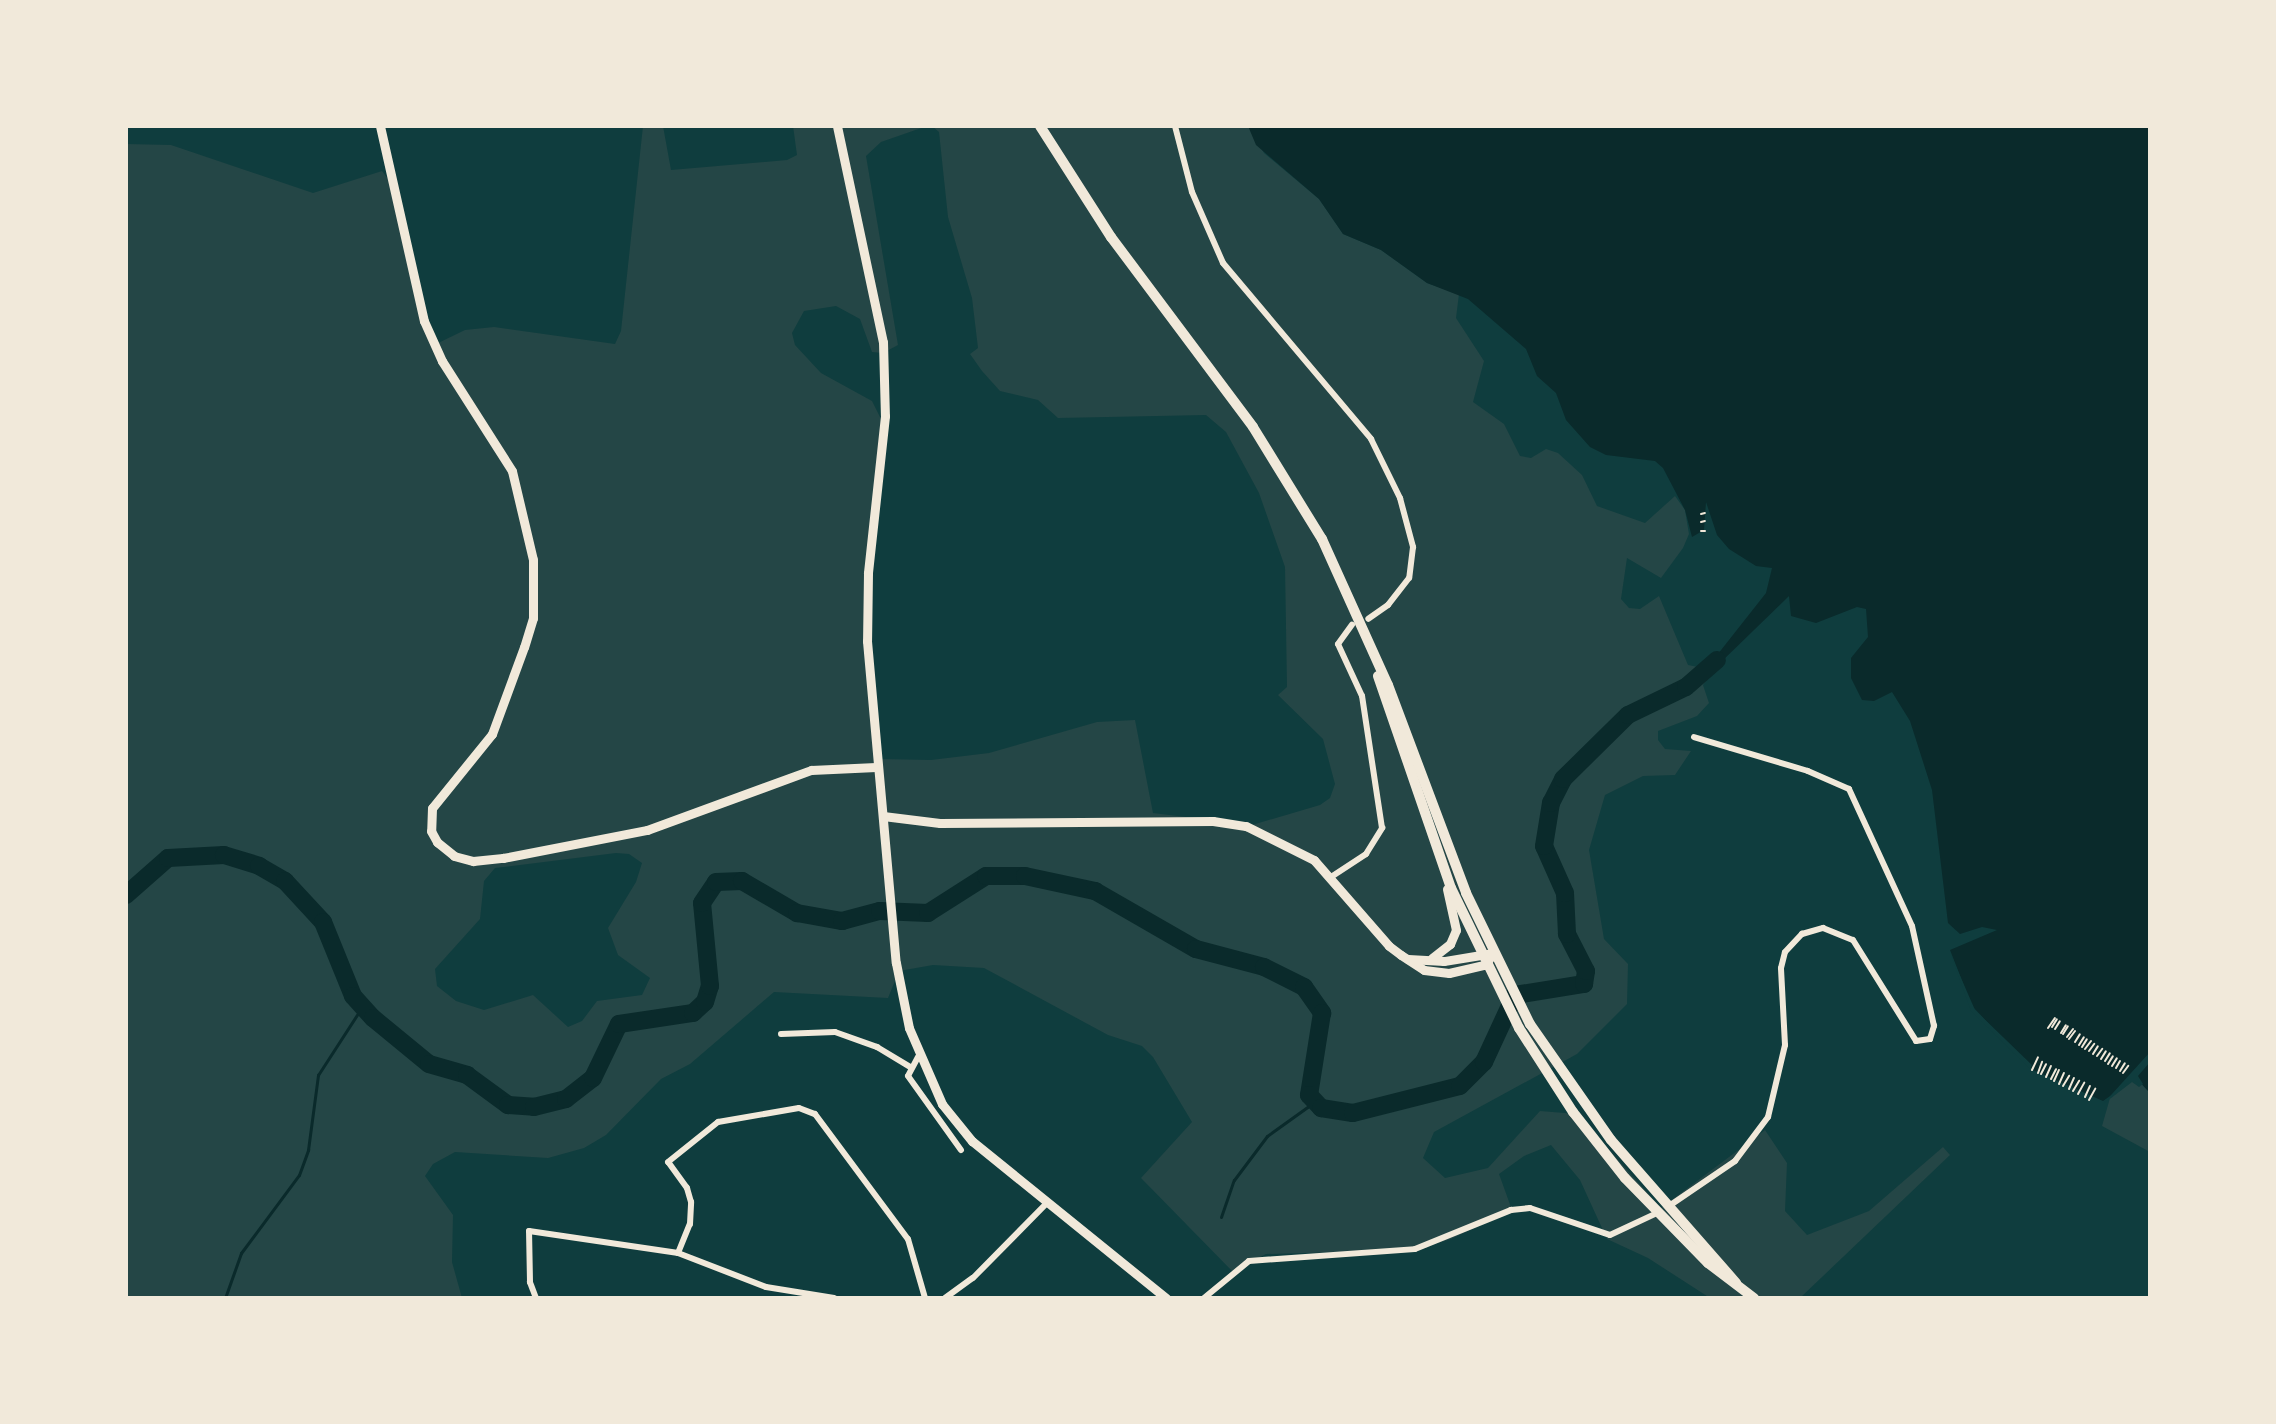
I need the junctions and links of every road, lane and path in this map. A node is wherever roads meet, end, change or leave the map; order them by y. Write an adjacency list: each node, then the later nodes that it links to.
1 (380, 126): 9 (main road)
2 (837, 126): 9 (main road)
3 (1040, 126): 7 (highway)
4 (1175, 126): 5 (street)
5 (1368, 619)
6 (1352, 625): 12 (street)
7 (1373, 654): 11 (highway); 14 (highway)
8 (1694, 737): 65 (street)
9 (876, 767): 10 (main road)
10 (883, 816): 12 (main road); 28 (main road)
11 (1444, 867): 13 (highway); 16 (main road)
12 (1331, 877): 15 (main road)
13 (1479, 952): 14 (main road); 16 (main road); 17 (highway)
14 (1493, 953): 17 (main road); 18 (highway)
15 (1408, 959): 16 (main road); 17 (main road)
16 (1429, 959)
17 (1485, 965): 18 (highway)
18 (1499, 978): 66 (highway)
19 (2067, 1026): 23 (path)
20 (2052, 1028): 20 (path)
21 (2074, 1030): 24 (path)
22 (781, 1034): 34 (street)
23 (2062, 1034)
24 (2068, 1038)
25 (2082, 1047): 26 (path); 26 (path); 26 (path)
26 (2100, 1047): 27 (path); 30 (path); 30 (path); 30 (path)
27 (2093, 1054)
28 (918, 1057): 34 (street); 56 (main road)
29 (2038, 1057): 35 (path)
30 (2106, 1062)
31 (2044, 1063): 39 (path)
32 (2126, 1065): 37 (path)
33 (2051, 1066): 41 (path)
34 (910, 1067): 55 (street)
35 (2032, 1070)
36 (2058, 1070): 43 (path)
37 (2122, 1072)
38 (2064, 1073): 46 (path)
39 (2039, 1074)
40 (2069, 1076): 47 (path)
41 (2046, 1077)
42 (2074, 1078): 49 (path)
43 (2052, 1080)
44 (2079, 1081): 51 (path)
45 (2084, 1083): 52 (path)
46 (2059, 1084)
47 (2063, 1086)
48 (2090, 1086): 53 (path)
49 (2069, 1089)
50 (2095, 1089): 54 (path)
51 (2073, 1091)
52 (2078, 1094)
53 (2085, 1097)
54 (2089, 1100)
55 (961, 1150)
56 (1046, 1204): 63 (street); 64 (main road)
57 (678, 1253): 58 (street); 59 (street); 62 (street)
58 (766, 1287): 60 (street); 61 (street)
59 (536, 1298)
60 (762, 1298)
61 (834, 1298)
62 (925, 1298)
63 (945, 1298)
64 (1166, 1298)
65 (1204, 1298)
66 (1754, 1298)

